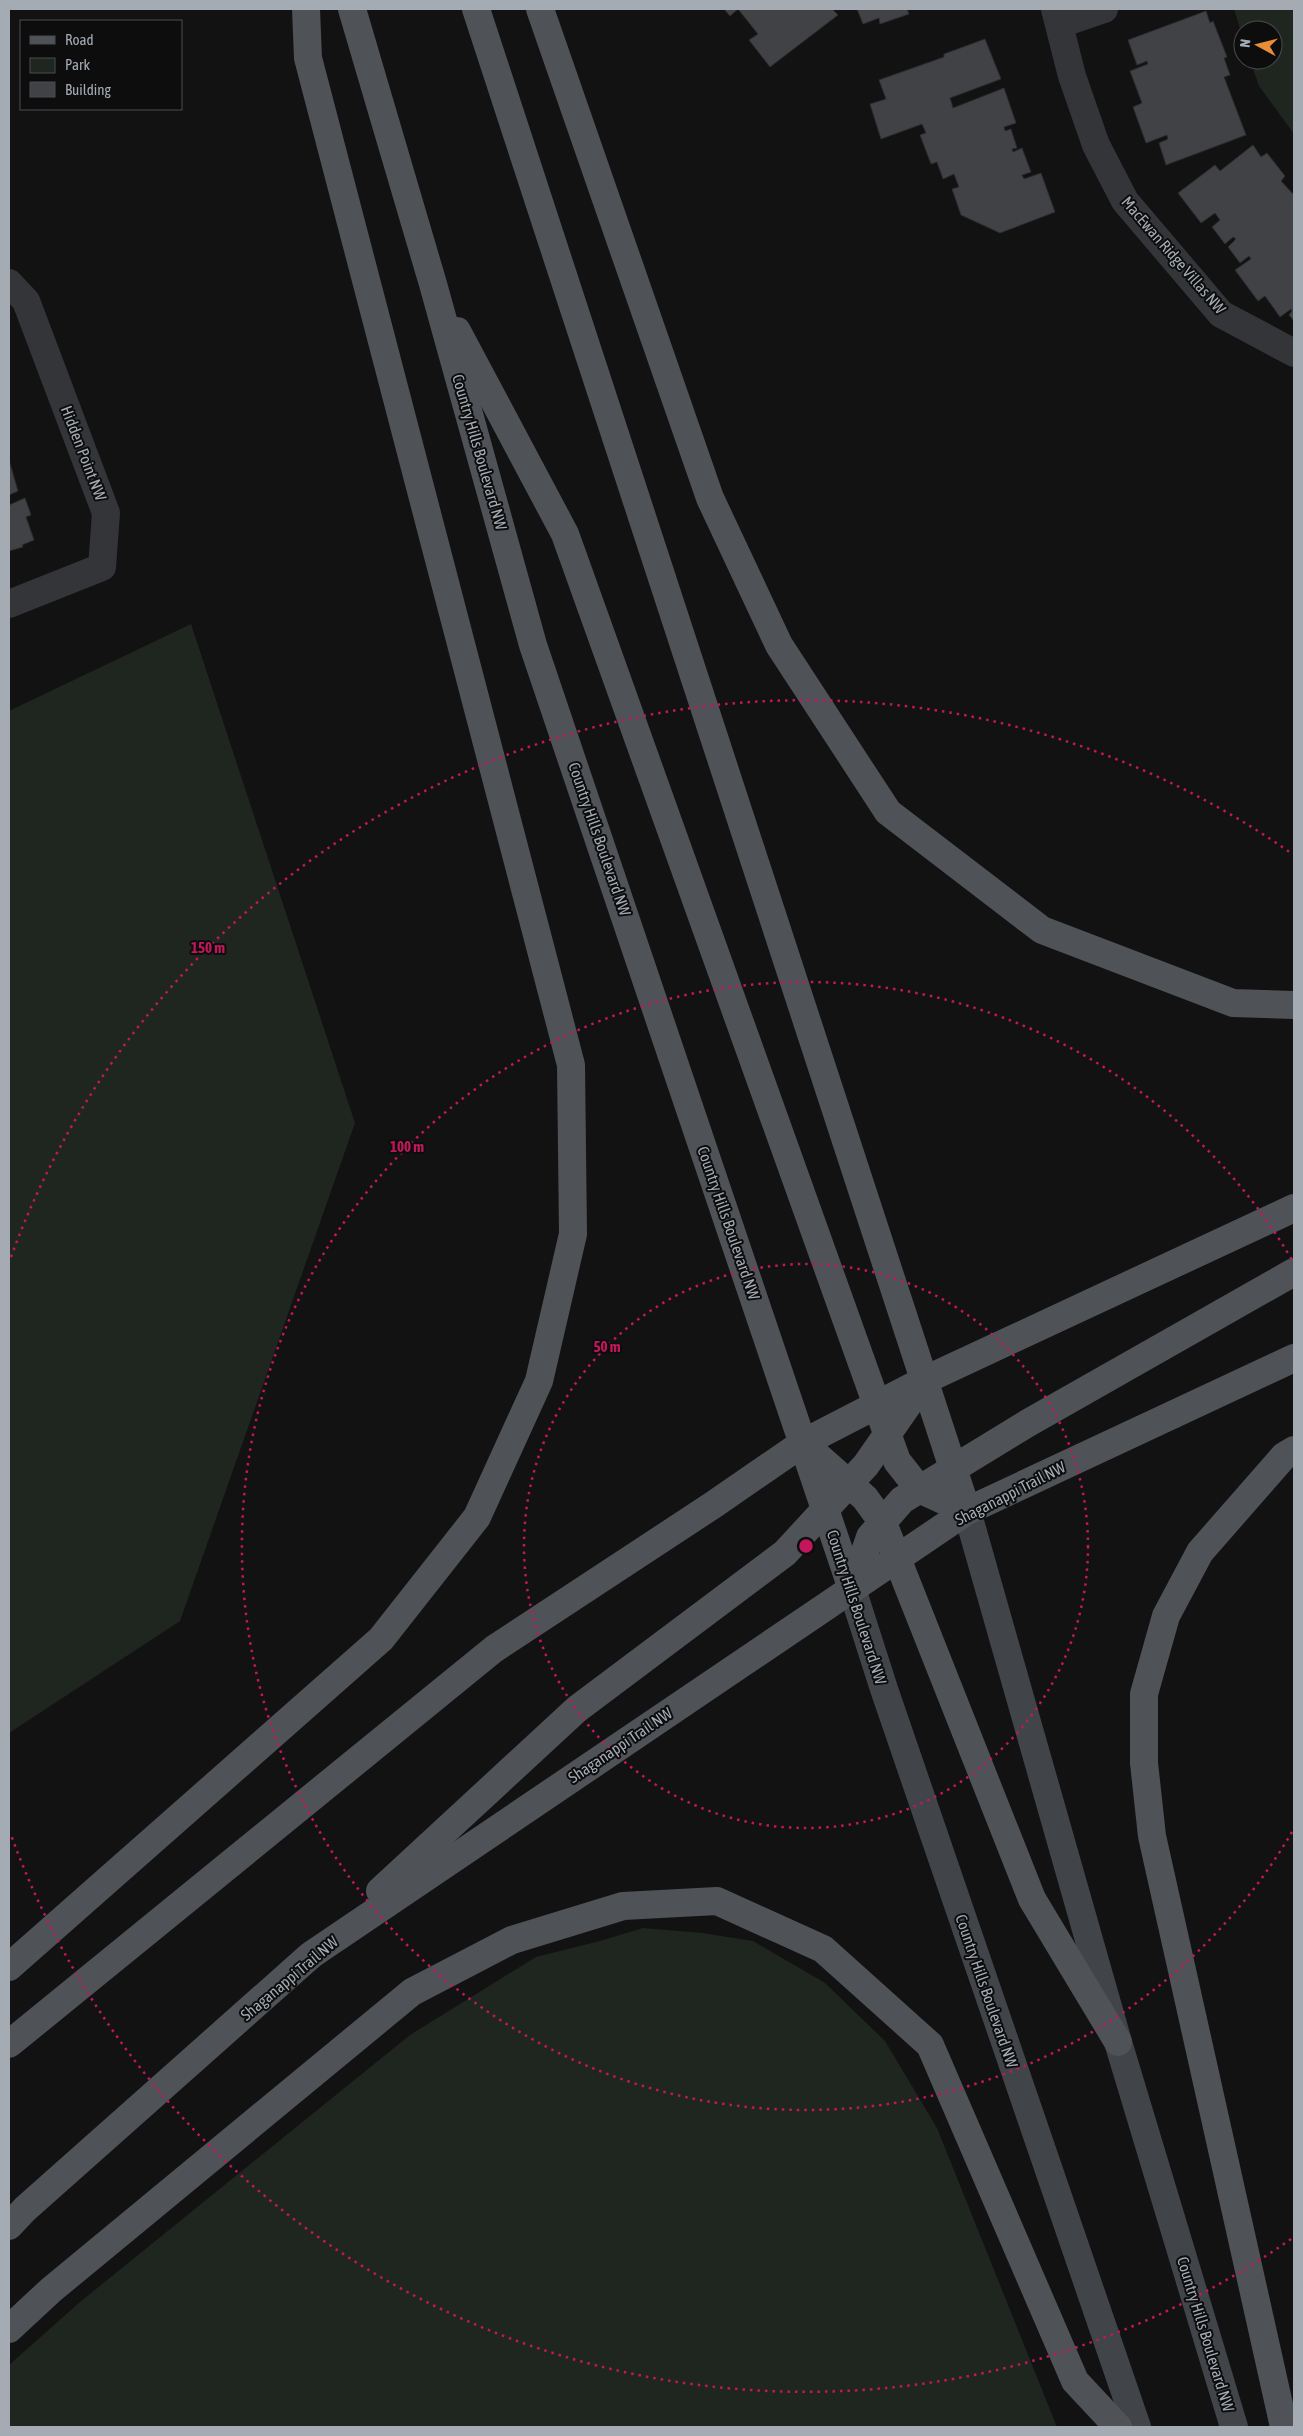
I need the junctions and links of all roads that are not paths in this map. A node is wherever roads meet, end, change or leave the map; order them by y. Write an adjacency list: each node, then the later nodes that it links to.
1 (306, 9): 29 (main road)
2 (352, 9): 8 (main road, Country Hills Boulevard NW)
3 (476, 9): 15 (main road, Country Hills Boulevard NW)
4 (540, 9): 11 (main road)
5 (1104, 9): 6 (street)
6 (1058, 16): 9 (street, MacEwan Ridge Villas NW)
7 (9, 283): 10 (street, Hidden Point NW)
8 (432, 284): 16 (main road); 18 (main road, Country Hills Boulevard NW)
9 (1294, 353)
10 (9, 604)
11 (1294, 1005)
12 (1294, 1208): 15 (main road)
13 (1294, 1272): 20 (main road)
14 (1294, 1358): 24 (main road, Shaganappi Trail NW)
15 (925, 1380): 16 (main road); 17 (main road); 20 (main road, Country Hills Boulevard NW)
16 (876, 1405): 17 (main road); 18 (main road)
17 (887, 1435): 21 (main road); 22 (main road)
18 (803, 1442): 21 (main road); 23 (main road, Country Hills Boulevard NW); 31 (main road)
19 (1294, 1450): 37 (main road)
20 (953, 1467): 22 (main road); 24 (main road, Country Hills Boulevard NW)
21 (849, 1484): 23 (main road); 25 (main road)
22 (919, 1489): 24 (main road); 25 (main road)
23 (826, 1509): 27 (main road, Country Hills Boulevard NW); 28 (main road)
24 (967, 1512): 26 (main road, Shaganappi Trail NW); 30 (main road, Country Hills Boulevard NW)
25 (883, 1523): 26 (main road); 27 (main road)
26 (896, 1559): 27 (main road, Shaganappi Trail NW); 30 (main road)
27 (852, 1589): 28 (main road, Shaganappi Trail NW); 35 (main road, Country Hills Boulevard NW)
28 (311, 1955): 32 (main road, Shaganappi Trail NW)
29 (9, 1967)
30 (1118, 2042): 36 (main road, Country Hills Boulevard NW)
31 (9, 2044)
32 (9, 2226)
33 (9, 2329): 34 (main road)
34 (1118, 2427)
35 (1137, 2427)
36 (1234, 2427)
37 (1284, 2427)

